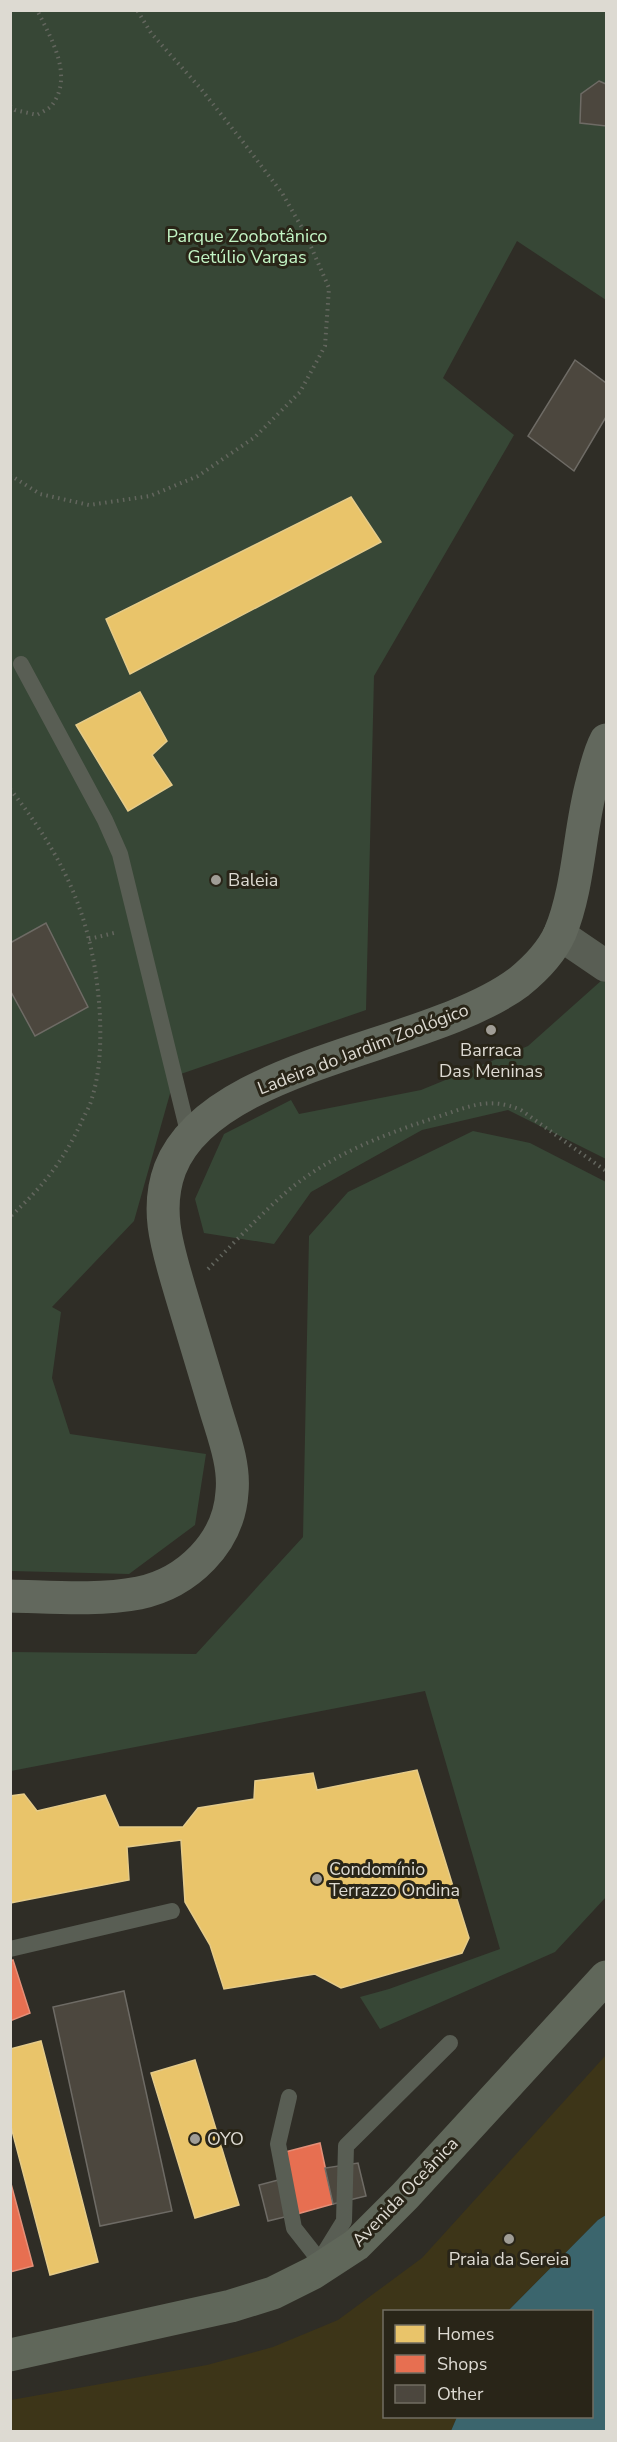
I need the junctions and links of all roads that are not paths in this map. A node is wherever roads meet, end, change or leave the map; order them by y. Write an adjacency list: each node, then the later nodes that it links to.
1 (21, 664): 5 (lane)
2 (606, 740): 3 (street, Ladeira do Jardim Zoológico)
3 (559, 934): 4 (street); 5 (street, Ladeira do Jardim Zoológico)
4 (606, 966)
5 (189, 1136): 6 (street, Ladeira do Jardim Zoológico)
6 (10, 1596)
7 (172, 1911): 8 (lane)
8 (10, 1949)
9 (606, 1977): 12 (main road, Avenida Oceânica)
10 (450, 2043): 12 (lane)
11 (289, 2097): 12 (lane)
12 (316, 2267): 13 (main road, Avenida Oceânica)
13 (10, 2355)

